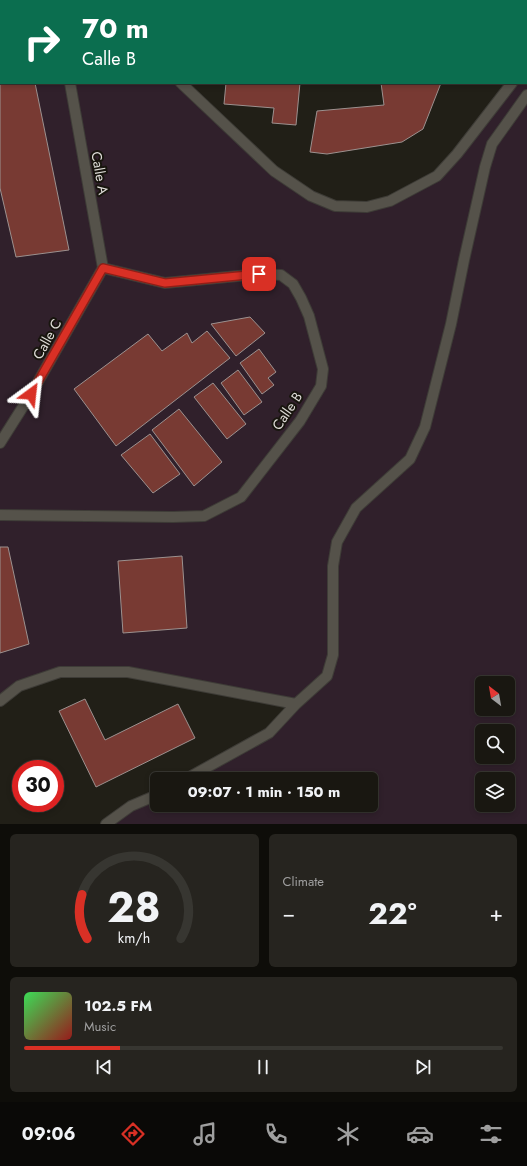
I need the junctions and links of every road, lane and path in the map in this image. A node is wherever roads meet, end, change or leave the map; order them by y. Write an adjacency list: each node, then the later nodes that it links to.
1 (70, 84): 5 (street, Calle A)
2 (181, 84): 3 (street)
3 (511, 84)
4 (527, 95): 9 (street)
5 (103, 268): 6 (street, Calle C); 7 (street, Calle B)
6 (0, 443)
7 (0, 515)
8 (0, 701): 9 (street)
9 (296, 704): 10 (street)
10 (199, 772)
11 (150, 798): 12 (street)
12 (106, 824)

